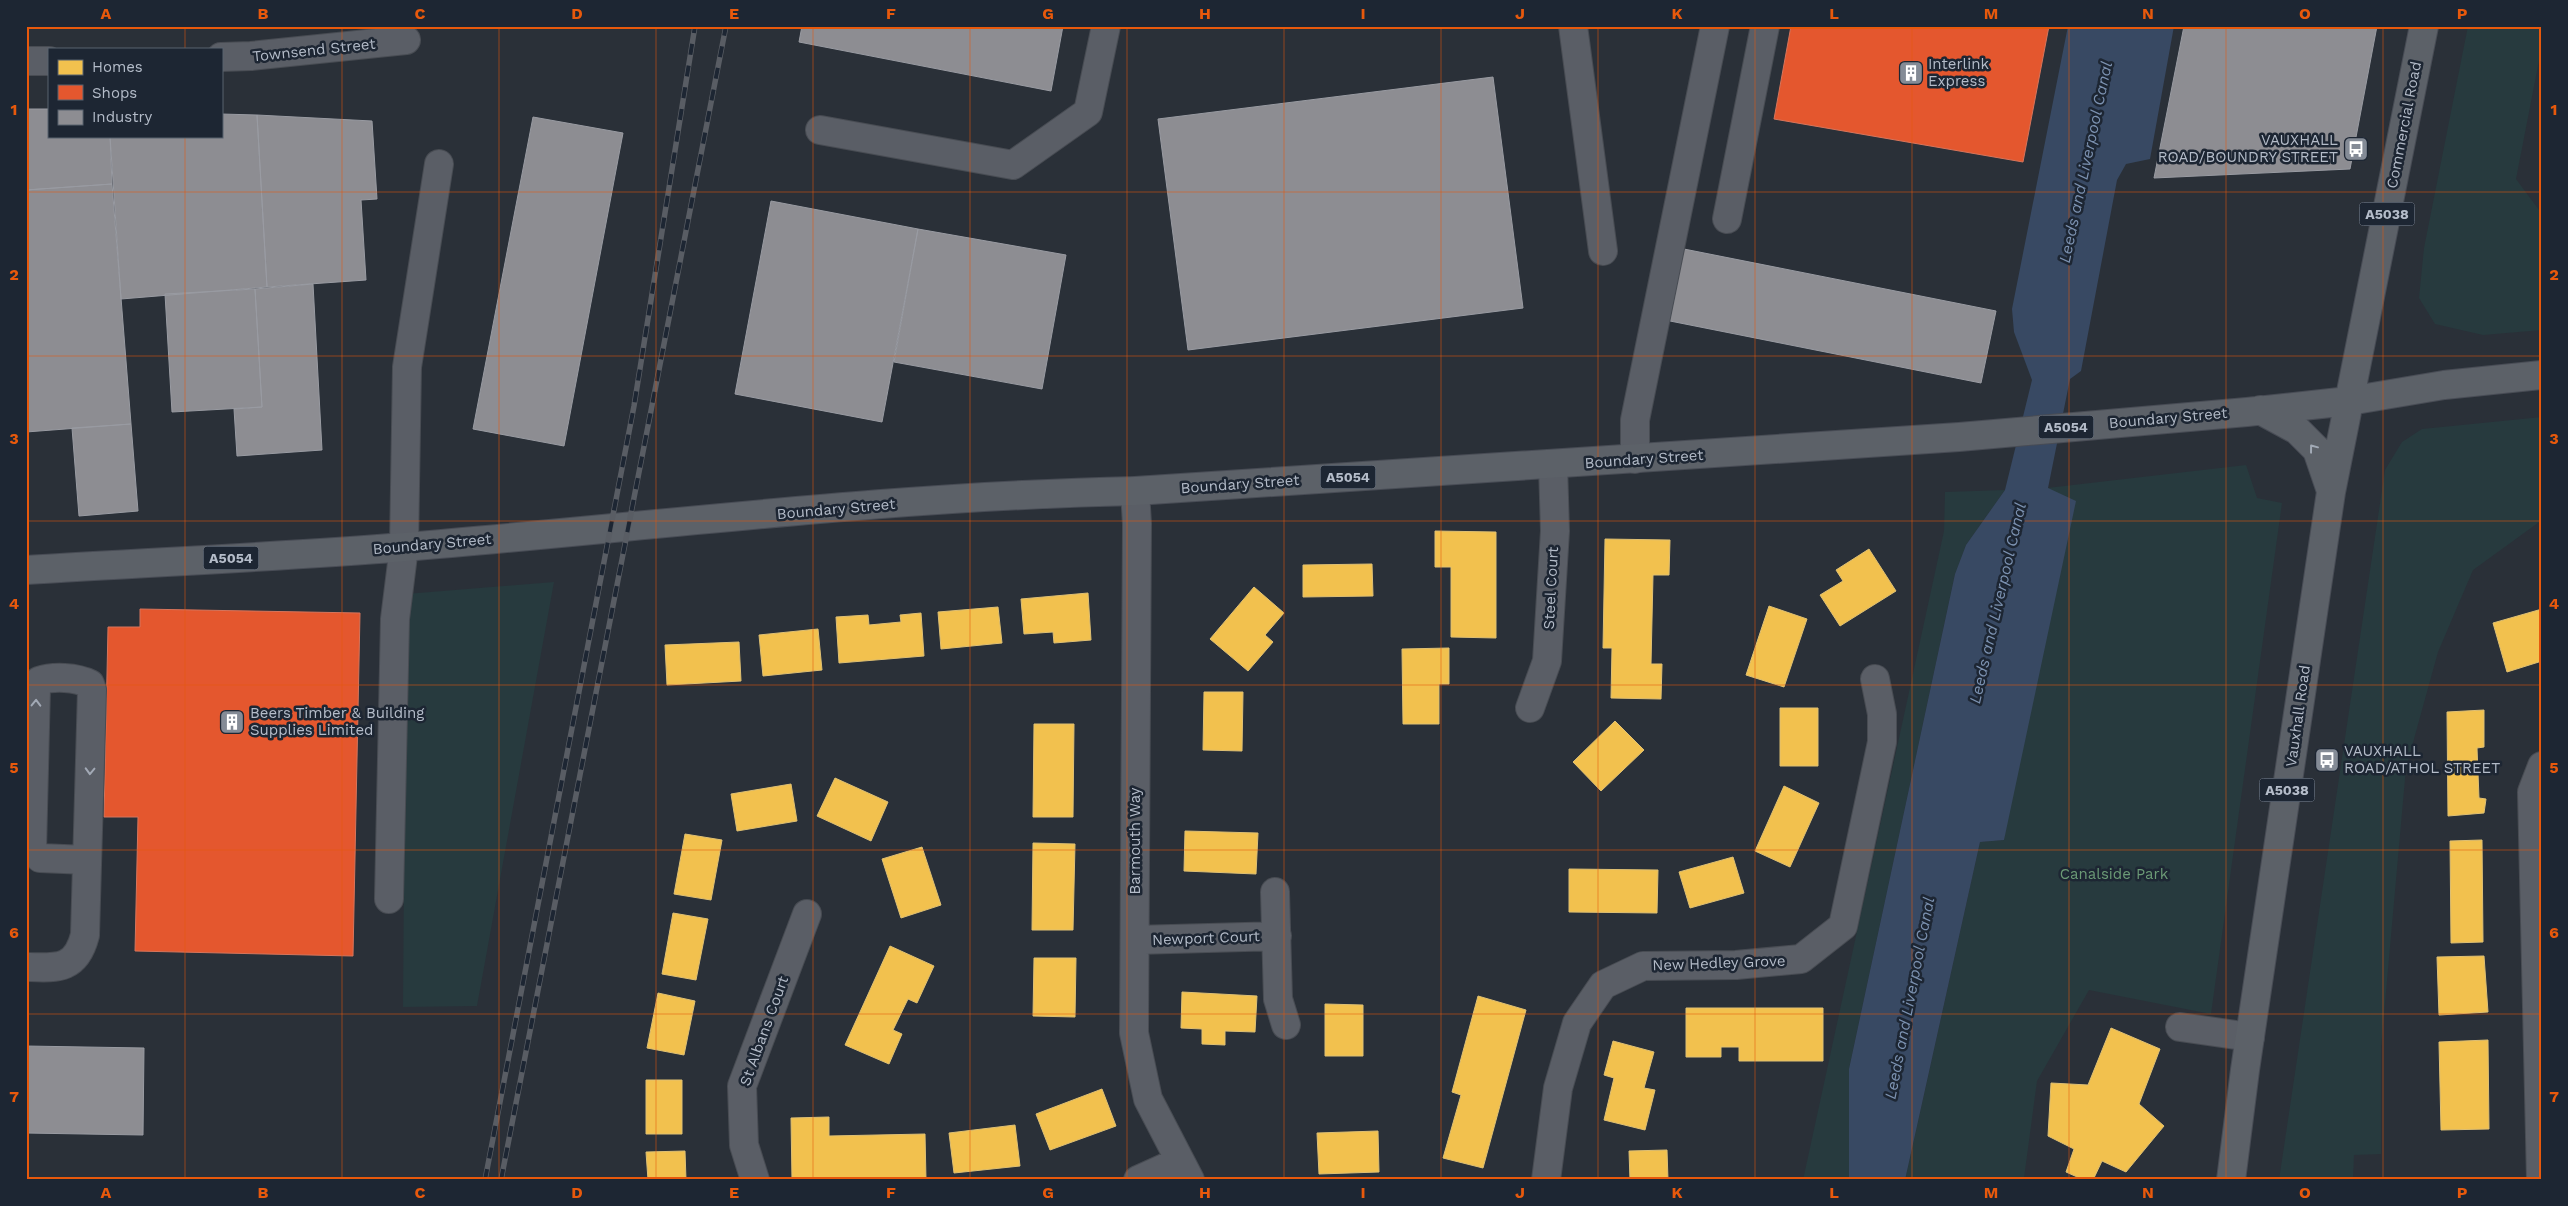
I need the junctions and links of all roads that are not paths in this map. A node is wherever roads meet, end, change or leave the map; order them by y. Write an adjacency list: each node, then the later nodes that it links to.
1 (1106, 26): 10 (street)
2 (1573, 26): 13 (street)
3 (1715, 26): 17 (street)
4 (1765, 26): 12 (street)
5 (2424, 26): 15 (main road, Commercial Road / A5038)
6 (406, 40): 7 (street, Townsend Street)
7 (222, 57)
8 (48, 61): 9 (street)
9 (26, 62)
10 (820, 130)
11 (439, 164): 21 (street)
12 (1727, 219)
13 (1603, 251)
14 (2542, 375): 15 (main road, Boundary Street / A5054)
15 (2349, 401): 16 (main road, Boundary Street / A5054); 20 (main road, Vauxhall Road / A5038)
16 (2260, 410): 17 (main road, Boundary Street / A5054); 20 (main road, one-way to 16)
17 (1635, 459): 18 (main road, Boundary Street / A5054)
18 (1554, 465): 19 (main road, Boundary Street / A5054); 24 (street, Steel Court)
19 (1135, 491): 21 (main road, Boundary Street / A5054); 31 (street, Barmouth Way)
20 (2331, 492): 35 (main road, Vauxhall Road / A5038)
21 (404, 547): 22 (main road, Boundary Street / A5054); 28 (street)
22 (26, 570)
23 (1875, 679): 39 (street, New Hedley Grove)
24 (1530, 708)
25 (2542, 766): 41 (street)
26 (87, 860): 26 (street, one-way to 26); 32 (street)
27 (1275, 892): 30 (street, Newport Court)
28 (389, 899)
29 (806, 914): 37 (street, St Albans Court)
30 (1277, 936): 31 (street, Newport Court); 33 (street, Newport Court)
31 (1135, 940): 36 (street, Barmouth Way)
32 (26, 967)
33 (1286, 1025)
34 (2180, 1027): 35 (street)
35 (2250, 1037): 40 (main road, Vauxhall Road / A5038)
36 (1185, 1170): 38 (street)
37 (754, 1180)
38 (1138, 1180)
39 (1546, 1180)
40 (2231, 1180)
41 (2541, 1180)

